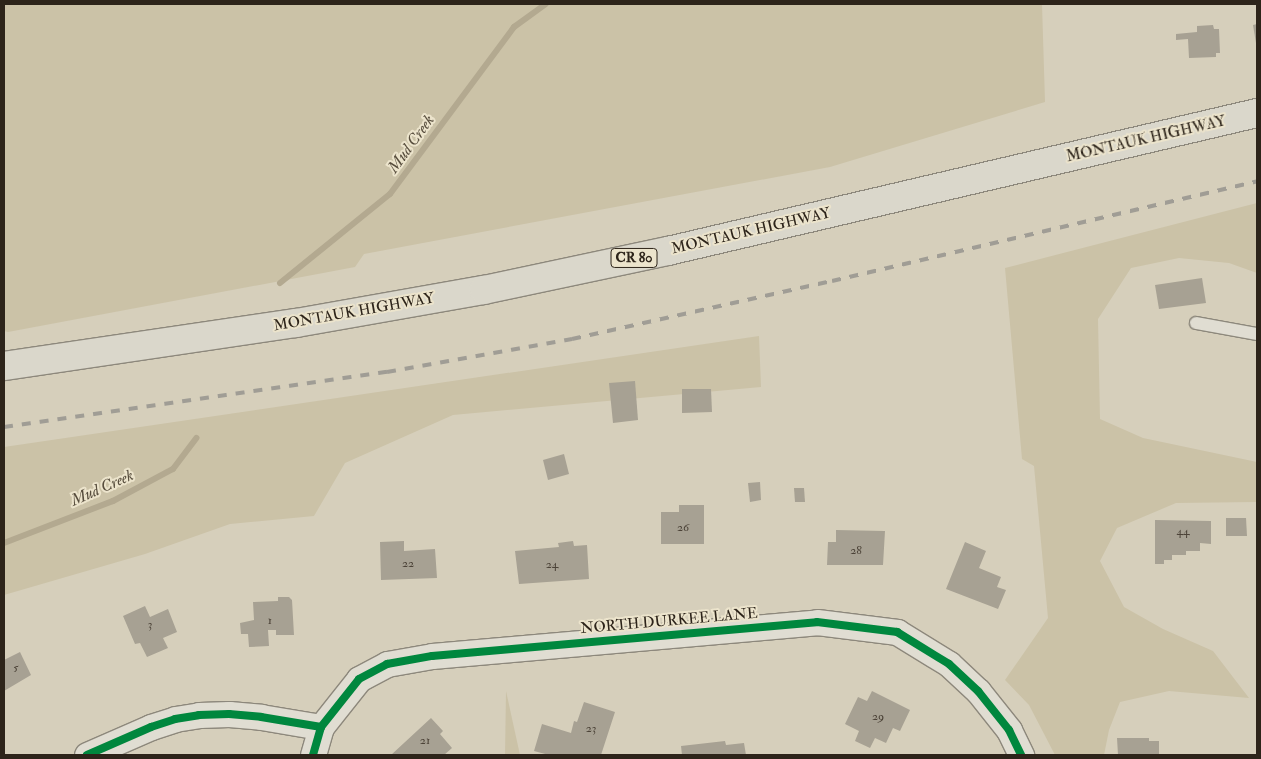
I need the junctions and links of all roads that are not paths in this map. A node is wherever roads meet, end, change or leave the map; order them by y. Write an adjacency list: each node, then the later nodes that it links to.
1 (1257, 113): 4 (main road, MONTAUK HIGHWAY / CR 80)
2 (1196, 322): 3 (lane)
3 (1257, 334)
4 (4, 366)
5 (321, 727): 6 (street); 7 (street, NORTH DURKEE LANE); 8 (street, NORTH DURKEE LANE)
6 (87, 755)
7 (313, 755)
8 (1021, 755)

